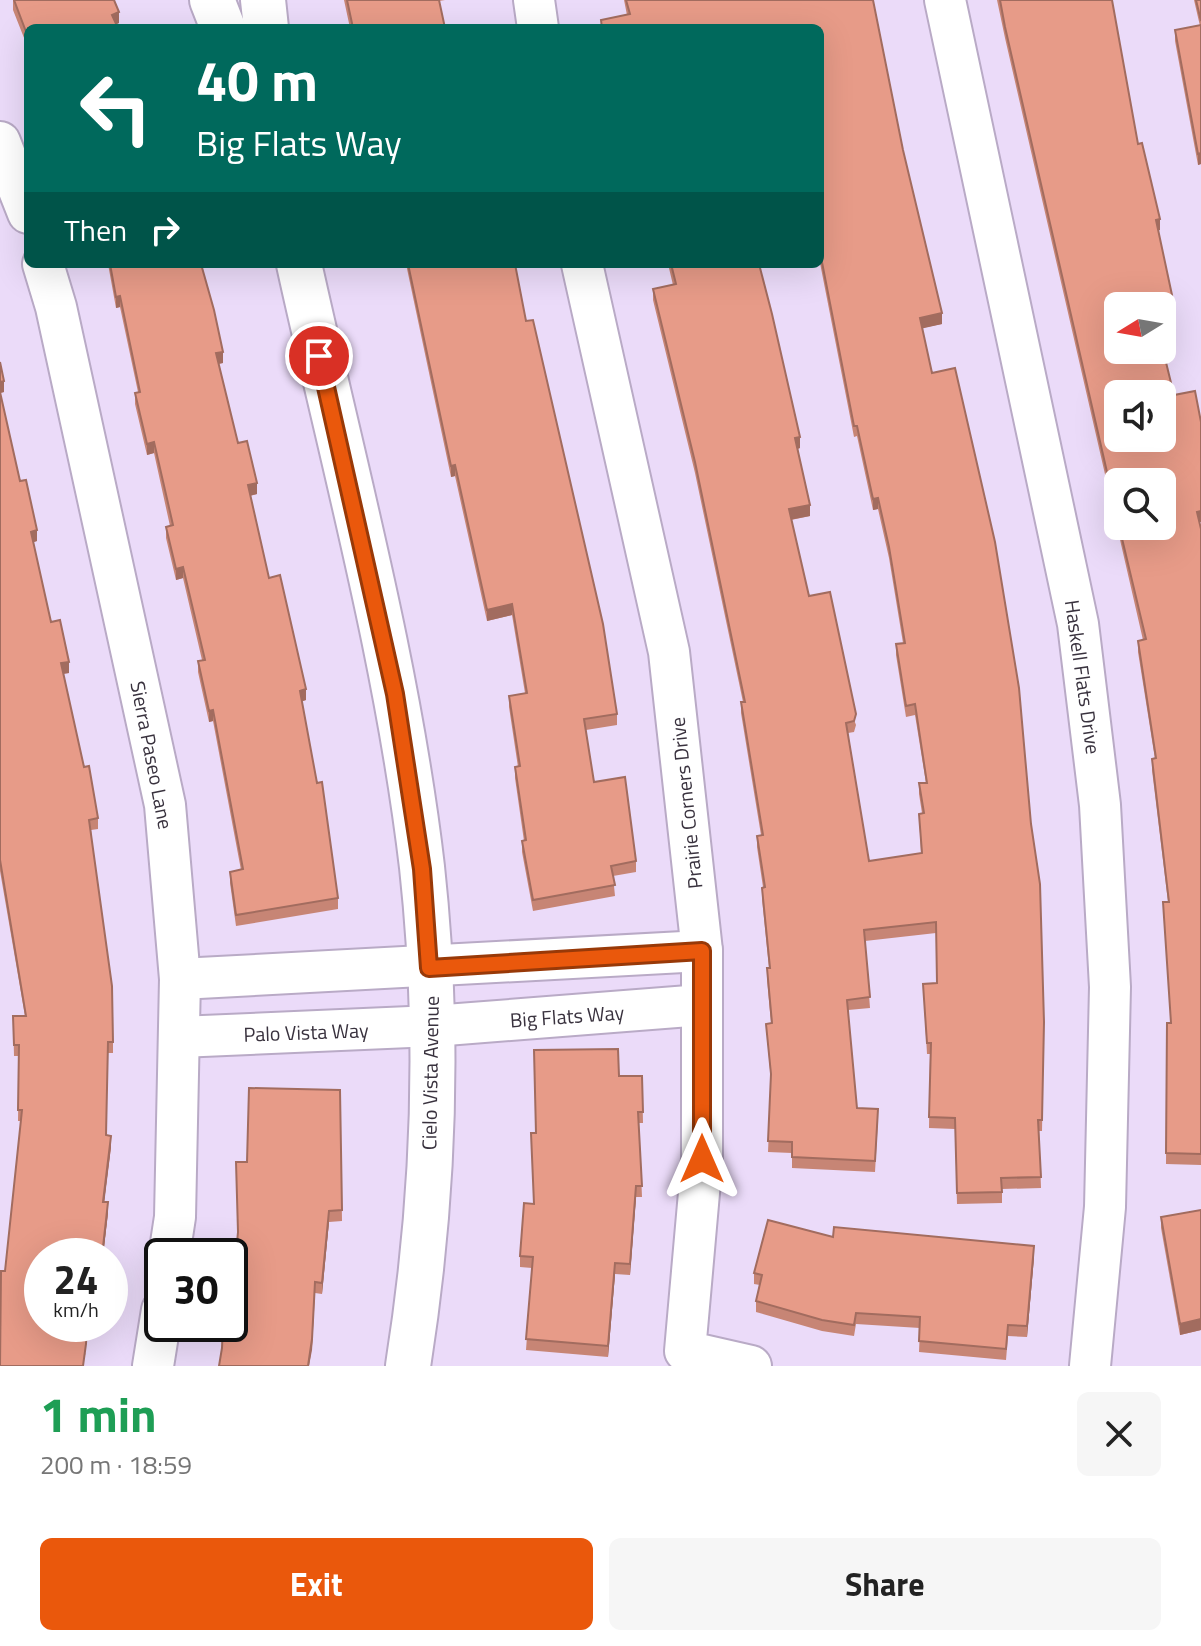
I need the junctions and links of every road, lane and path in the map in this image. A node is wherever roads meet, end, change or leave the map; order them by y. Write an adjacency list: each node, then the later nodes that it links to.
1 (212, 0): 5 (street)
2 (263, 0): 6 (street)
3 (534, 0): 7 (street)
4 (945, 0): 24 (street, Haskell Flats Drive)
5 (221, 24)
6 (266, 24)
7 (537, 24)
8 (0, 142): 9 (street)
9 (24, 203)
10 (44, 268): 15 (street, Sierra Paseo Lane)
11 (300, 268): 14 (street, Cielo Vista Avenue)
12 (583, 268): 13 (street, Prairie Corners Drive)
13 (702, 951): 14 (street); 16 (street, Prairie Corners Drive)
14 (429, 968): 15 (street); 17 (street, Cielo Vista Avenue)
15 (180, 979): 18 (street, Sierra Paseo Lane)
16 (702, 1005): 17 (street, Big Flats Way); 23 (street, Prairie Corners Drive)
17 (433, 1026): 18 (street, Palo Vista Way); 22 (street, Cielo Vista Avenue)
18 (179, 1037): 19 (street, Sierra Paseo Lane)
19 (172, 1238)
20 (157, 1342): 21 (street)
21 (153, 1366)
22 (408, 1366)
23 (751, 1366)
24 (1090, 1366)

